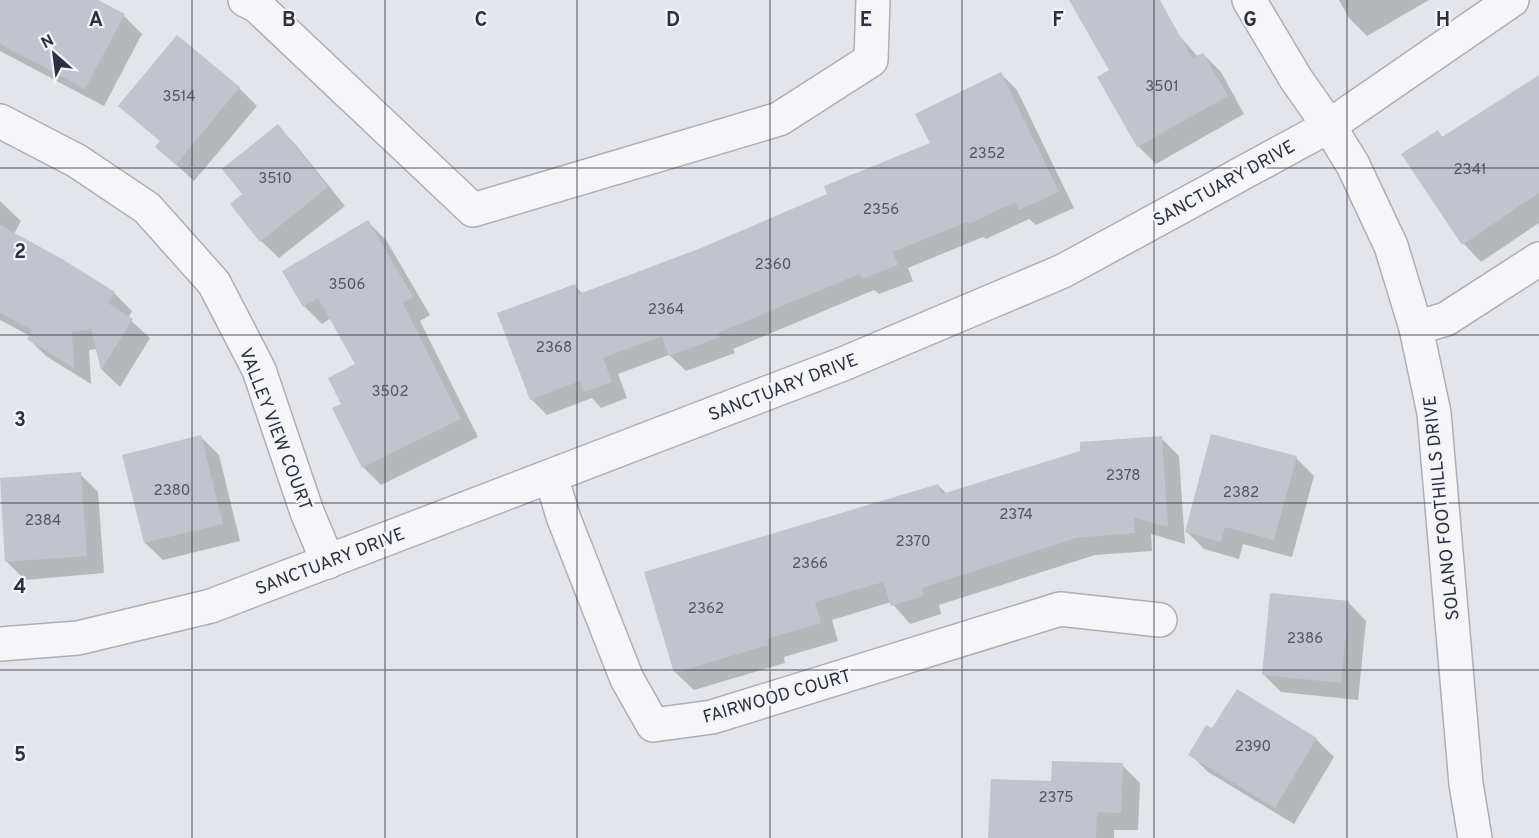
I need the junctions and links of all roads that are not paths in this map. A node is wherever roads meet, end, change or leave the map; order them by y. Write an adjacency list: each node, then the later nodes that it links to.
1 (245, 0): 2 (street)
2 (873, 0)
3 (1249, 0): 6 (street, SOLANO FOOTHILLS DRIVE)
4 (1512, 0): 6 (street, SANCTUARY DRIVE)
5 (0, 121): 10 (street, VALLEY VIEW COURT)
6 (1329, 126): 8 (street, SOLANO FOOTHILLS DRIVE); 9 (street, SANCTUARY DRIVE)
7 (1539, 259): 8 (street)
8 (1416, 328): 13 (street, SOLANO FOOTHILLS DRIVE)
9 (551, 477): 10 (street, SANCTUARY DRIVE); 11 (street, FAIRWOOD COURT)
10 (328, 562): 12 (street, SANCTUARY DRIVE)
11 (1160, 620)
12 (0, 644)
13 (1476, 838)

